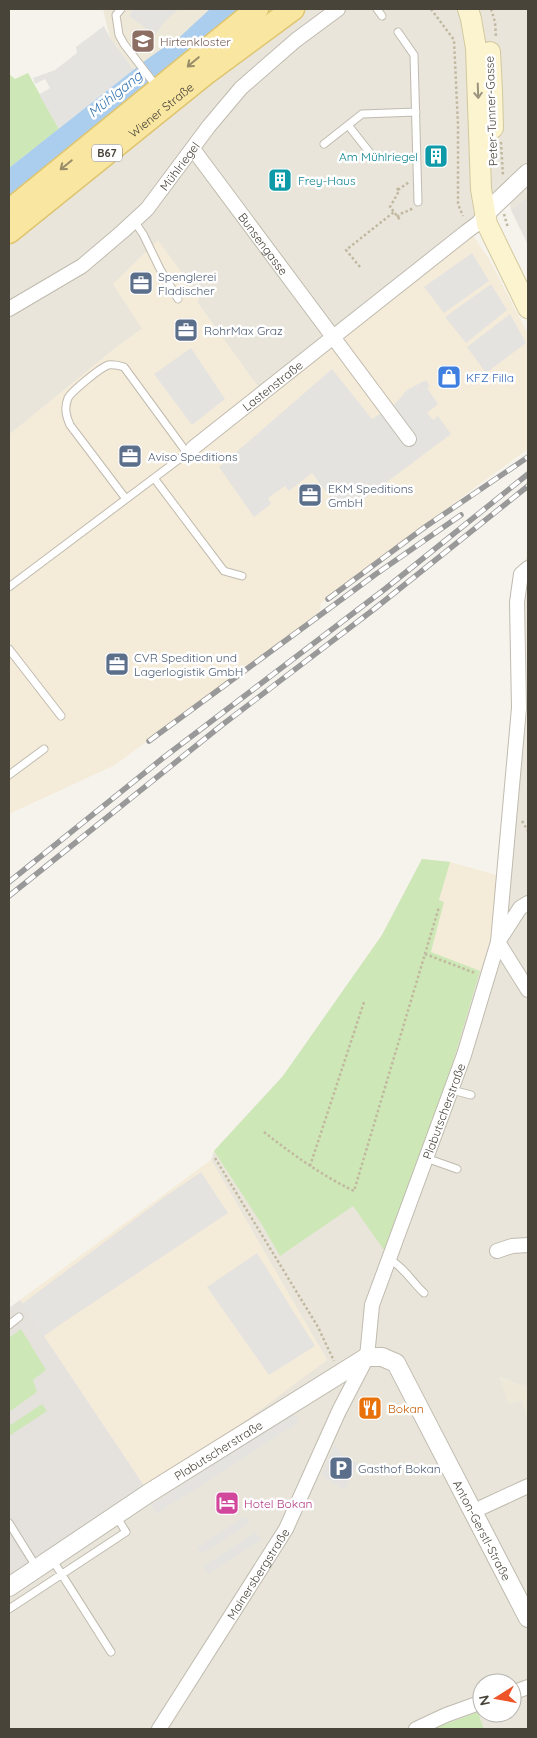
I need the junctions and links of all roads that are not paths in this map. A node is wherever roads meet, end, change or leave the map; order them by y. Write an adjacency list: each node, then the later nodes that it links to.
1 (121, 9): 10 (lane)
2 (257, 9): 10 (main road, Wiener Straße / B67, one-way to 10)
3 (293, 9): 21 (main road, Wiener Straße / B67)
4 (338, 9): 14 (street, Mühlriegel)
5 (377, 9): 8 (lane)
6 (468, 9): 19 (main road, Peter-Tunner-Gasse, one-way to 19)
7 (482, 9): 19 (main road, Peter-Tunner-Gasse)
8 (382, 16)
9 (398, 32): 11 (lane)
10 (156, 85): 18 (main road, Wiener Straße / B67, one-way to 18)
11 (416, 112): 12 (lane); 17 (lane)
12 (348, 126): 13 (lane); 15 (lane)
13 (324, 144)
14 (192, 149): 20 (street, Mühlriegel); 25 (street, Bunsengasse)
15 (370, 152)
16 (528, 173): 19 (street, Lastenstraße)
17 (418, 202)
18 (9, 211)
19 (486, 213): 23 (main road, Peter-Tunner-Gasse); 25 (street, Lastenstraße)
20 (134, 221): 22 (lane); 24 (street, Mühlriegel)
21 (9, 232)
22 (178, 299)
23 (528, 308)
24 (9, 309)
25 (334, 338): 26 (street, Bunsengasse); 27 (street, Lastenstraße)
26 (409, 438)
27 (190, 451): 28 (lane, Lastenstraße); 29 (lane)
28 (154, 478): 29 (lane, Lastenstraße); 31 (lane)
29 (126, 499): 32 (lane, Lastenstraße)
30 (528, 568): 38 (street, Plabutscherstraße)
31 (242, 576)
32 (9, 587)
33 (9, 649): 34 (lane)
34 (60, 716)
35 (44, 749): 36 (lane)
36 (9, 775)
37 (528, 903): 38 (street)
38 (498, 942): 39 (street); 40 (street, Plabutscherstraße)
39 (528, 990)
40 (452, 1090): 41 (lane); 42 (street, Plabutscherstraße)
41 (472, 1095)
42 (426, 1158): 43 (lane); 46 (street, Plabutscherstraße)
43 (457, 1169)
44 (528, 1246): 45 (street)
45 (497, 1251)
46 (389, 1259): 47 (lane); 50 (street, Plabutscherstraße)
47 (424, 1293)
48 (19, 1318): 49 (lane)
49 (9, 1325)
50 (367, 1357): 52 (street, Anton-Gerstl-Straße); 53 (street, Plabutscherstraße); 62 (street, Mainersbergstraße)
51 (528, 1486): 52 (street)
52 (474, 1511): 59 (street, Anton-Gerstl-Straße)
53 (115, 1516): 55 (street, Plabutscherstraße); 56 (lane)
54 (9, 1523): 55 (lane)
55 (45, 1563): 56 (lane); 57 (street, Plabutscherstraße)
56 (62, 1574): 58 (lane); 60 (lane)
57 (9, 1587)
58 (9, 1609)
59 (528, 1618)
60 (111, 1652)
61 (472, 1706): 63 (street)
62 (158, 1729)
63 (416, 1729)

